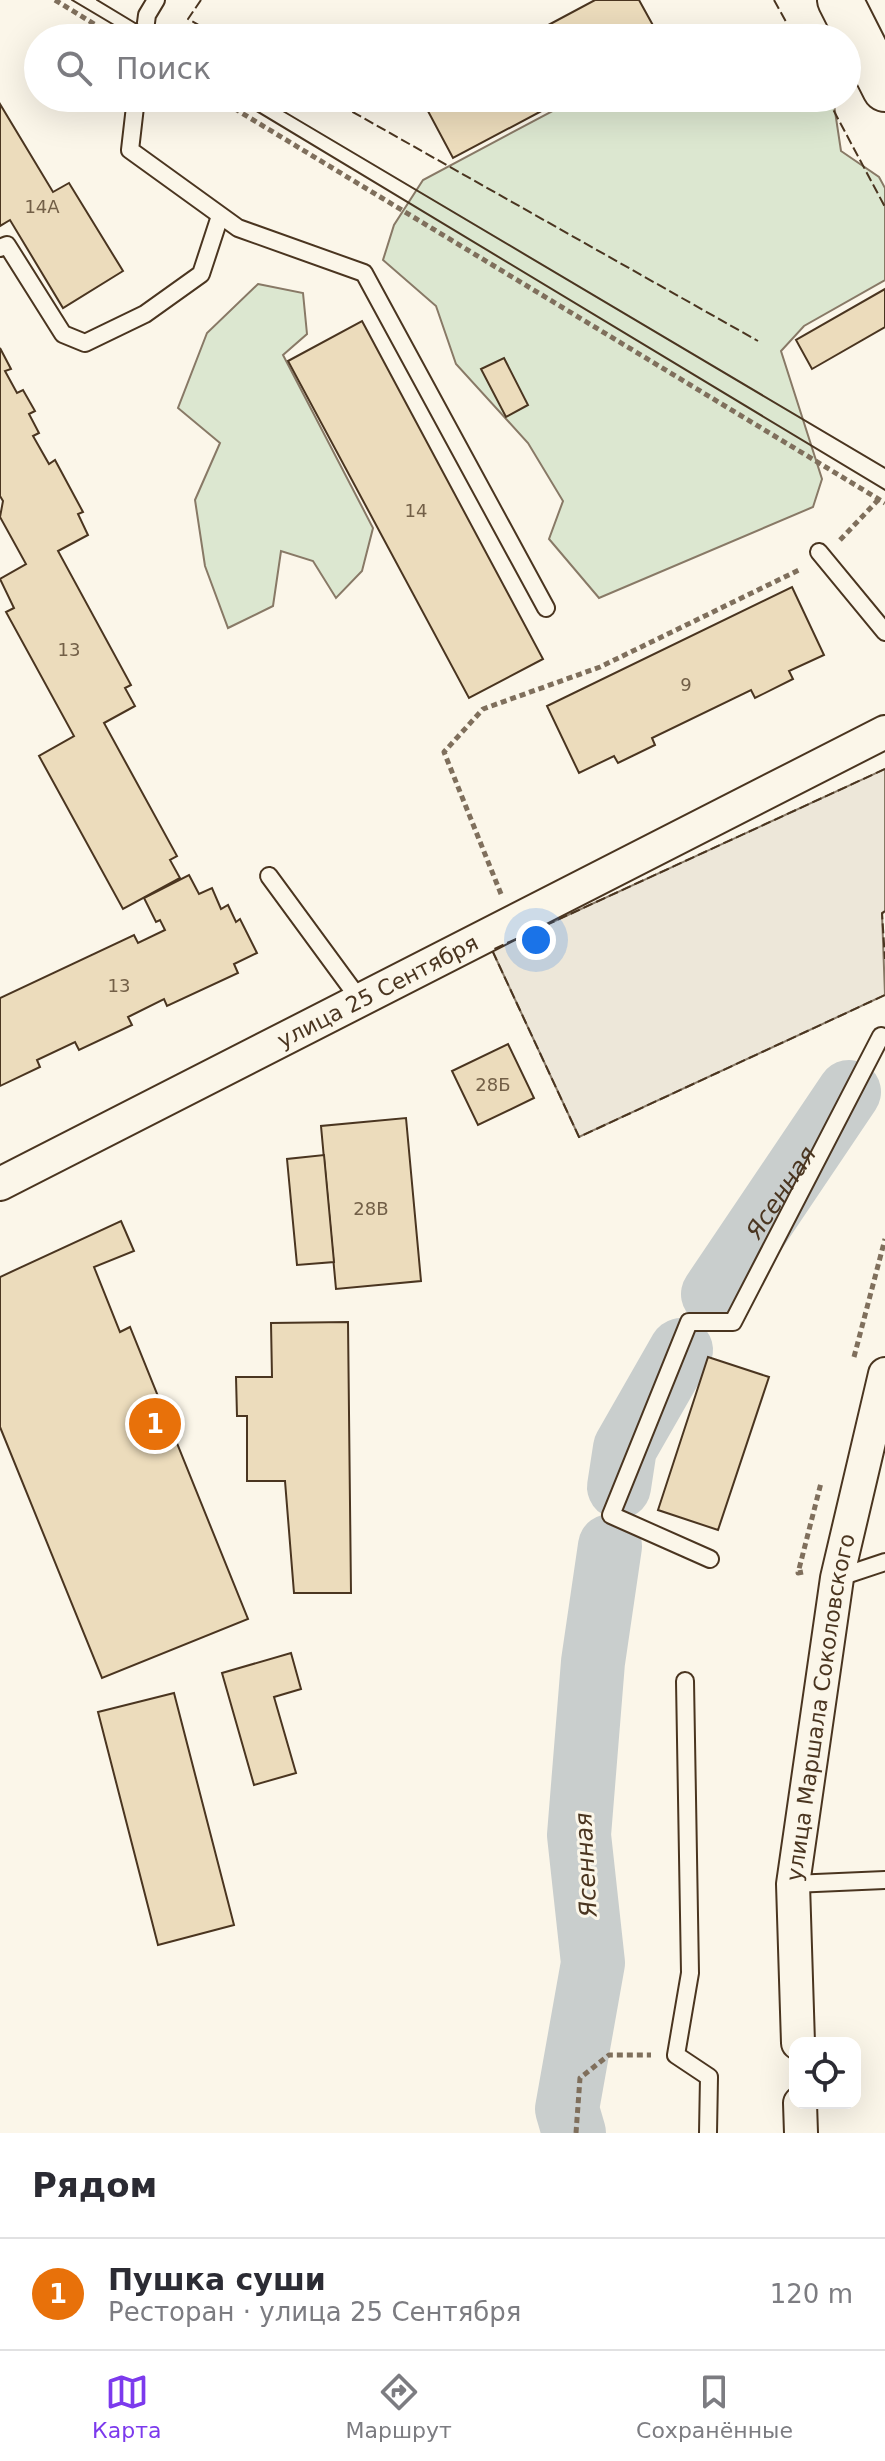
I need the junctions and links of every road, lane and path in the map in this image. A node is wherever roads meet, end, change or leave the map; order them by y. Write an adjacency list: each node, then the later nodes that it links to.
1 (55, 0): 4 (path)
2 (156, 0): 5 (lane)
3 (840, 0): 6 (main road)
4 (94, 24)
5 (146, 24)
6 (852, 24)
7 (861, 41): 8 (main road)
8 (885, 87)
9 (134, 112): 11 (lane)
10 (240, 112): 13 (path)
11 (220, 216): 12 (lane); 15 (lane)
12 (0, 248)
13 (882, 501): 14 (path)
14 (822, 555): 16 (lane); 19 (path)
15 (546, 608)
16 (885, 632)
17 (885, 732): 20 (street, улица 25 Сентября)
18 (269, 876): 20 (lane)
19 (504, 902)
20 (360, 1000): 22 (street, улица 25 Сентября)
21 (881, 1036): 24 (lane)
22 (0, 1184)
23 (885, 1374): 26 (street, улица Маршала Соколовского)
24 (710, 1559)
25 (885, 1562): 26 (lane)
26 (837, 1578): 29 (street, улица Маршала Соколовского)
27 (685, 1681): 31 (lane)
28 (885, 1880): 29 (lane)
29 (793, 1884): 30 (street, улица Маршала Соколовского)
30 (798, 2037)
31 (676, 2055): 33 (path); 34 (lane)
32 (800, 2109): 35 (street)
33 (576, 2133)
34 (708, 2133)
35 (801, 2133)

